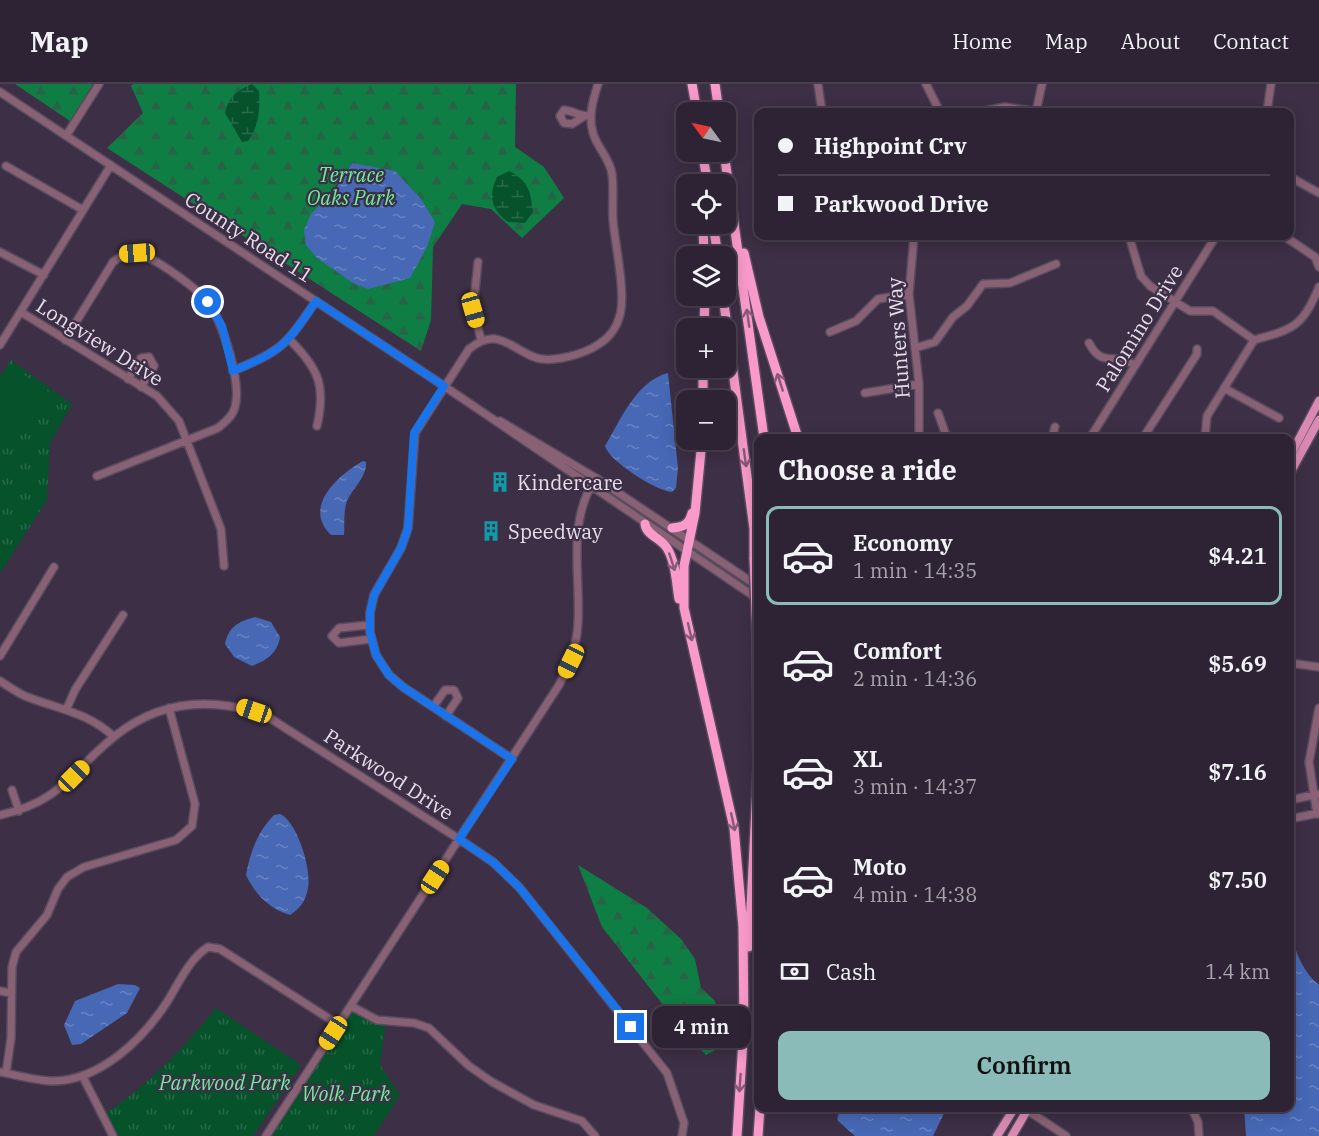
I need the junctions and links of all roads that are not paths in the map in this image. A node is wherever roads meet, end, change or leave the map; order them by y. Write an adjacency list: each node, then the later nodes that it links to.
1 (99, 84): 16 (street)
2 (598, 84): 40 (street)
3 (692, 84): 10 (highway)
4 (715, 84): 11 (highway)
5 (818, 84): 12 (street)
6 (926, 84): 13 (street)
7 (1042, 84): 14 (street)
8 (1271, 84): 15 (street)
9 (0, 92): 16 (street, County Road 11)
10 (695, 102)
11 (718, 102)
12 (821, 108)
13 (938, 108)
14 (1038, 108)
15 (1268, 108)
16 (66, 136): 17 (street, County Road 11)
17 (111, 165): 21 (street); 35 (street, County Road 11)
18 (6, 166): 21 (street)
19 (1294, 179): 20 (street)
20 (1319, 193)
21 (83, 210): 32 (street)
22 (736, 220): 64 (highway, one-way to 22)
23 (736, 232): 63 (highway, one-way to 23)
24 (914, 240): 34 (street, Hunters Way)
25 (1130, 240): 36 (street)
26 (1213, 240): 36 (street, Palomino Drive)
27 (1290, 240): 31 (street)
28 (0, 252): 32 (street)
29 (478, 262): 40 (street)
30 (1056, 264): 46 (street)
31 (1319, 267)
32 (44, 275): 38 (street)
33 (1319, 287): 43 (street)
34 (909, 294): 39 (street); 46 (street, Hunters Way)
35 (316, 301): 42 (street); 52 (street, County Road 11)
36 (1174, 303): 43 (street); 48 (street, Palomino Drive)
37 (724, 306): 81 (highway, one-way to 81, bridge)
38 (21, 312): 41 (street, Longview Drive); 45 (street)
39 (830, 332)
40 (482, 339): 52 (street)
41 (65, 340): 49 (street); 50 (street, Longview Drive)
42 (290, 340): 49 (street); 61 (street)
43 (1254, 340): 54 (street)
44 (1089, 342): 48 (street)
45 (0, 345)
46 (915, 348): 51 (street, Hunters Way)
47 (1197, 349): 69 (street)
48 (1135, 365): 68 (street, Palomino Drive)
49 (233, 371): 71 (street)
50 (128, 379): 53 (street, Longview Drive); 53 (street)
51 (919, 384): 55 (street); 65 (street, Hunters Way)
52 (444, 386): 57 (street, County Road 11); 92 (street)
53 (141, 387): 71 (street, Longview Drive)
54 (1224, 388): 59 (street); 70 (street)
55 (865, 393)
56 (1319, 401): 72 (main road)
57 (479, 410): 76 (street); 78 (street)
58 (938, 413): 66 (street)
59 (1279, 418)
60 (1319, 420): 74 (main road)
61 (317, 426)
62 (1055, 427): 67 (street)
63 (763, 434)
64 (797, 434)
65 (919, 434)
66 (946, 434)
67 (1054, 434)
68 (1092, 434)
69 (1146, 434)
70 (1206, 434)
71 (187, 440): 75 (street); 86 (street, Longview Drive)
72 (1294, 448)
73 (701, 450): 77 (highway)
74 (1294, 466)
75 (97, 476)
76 (596, 478): 78 (street); 80 (street)
77 (699, 479): 80 (highway); 83 (highway)
78 (590, 487): 79 (street); 105 (street)
79 (645, 524): 84 (street); 90 (highway, one-way to 90)
80 (672, 528): 83 (street)
81 (754, 529)
82 (754, 529): 85 (highway, one-way to 85, bridge)
83 (689, 539): 84 (highway); 88 (street)
84 (687, 553): 89 (street); 90 (highway)
85 (754, 559)
86 (224, 566)
87 (54, 567): 94 (street)
88 (754, 584)
89 (754, 597)
90 (684, 608): 119 (highway, one-way to 119)
91 (123, 615): 99 (street)
92 (369, 625): 93 (street); 93 (street)
93 (371, 639): 98 (street)
94 (0, 656)
95 (1294, 664): 96 (street)
96 (1319, 667)
97 (0, 681): 99 (street)
98 (433, 707): 102 (street); 102 (street)
99 (67, 708): 104 (street)
100 (169, 708): 104 (street, Parkwood Drive); 113 (street, Parkwood Drive); 116 (street)
101 (1319, 708): 103 (street)
102 (446, 716): 105 (street)
103 (1318, 722): 107 (street)
104 (114, 737): 109 (street, Parkwood Drive)
105 (512, 759): 113 (street)
106 (12, 790): 109 (street)
107 (1316, 795): 108 (street); 110 (street)
108 (1294, 799)
109 (19, 811): 111 (street, Parkwood Drive)
110 (1318, 813): 112 (street)
111 (0, 815)
112 (1294, 818)
113 (459, 839): 117 (street); 130 (street, Parkwood Drive)
114 (754, 841): 119 (highway, one-way to 119, bridge)
115 (0, 991): 116 (street)
116 (11, 993): 120 (street)
117 (351, 1006): 118 (street); 129 (street)
118 (339, 1025): 121 (street); 128 (street)
119 (744, 1029): 131 (highway, one-way to 131)
120 (3, 1072): 121 (street)
121 (83, 1077): 127 (street)
122 (760, 1112): 132 (highway)
123 (1012, 1112): 133 (main road)
124 (1026, 1112): 134 (main road)
125 (1032, 1112): 135 (street)
126 (1193, 1112): 136 (street)
127 (113, 1136)
128 (266, 1136)
129 (595, 1136)
130 (682, 1136)
131 (737, 1136)
132 (758, 1136)
133 (997, 1136)
134 (1012, 1136)
135 (1066, 1136)
136 (1199, 1136)

